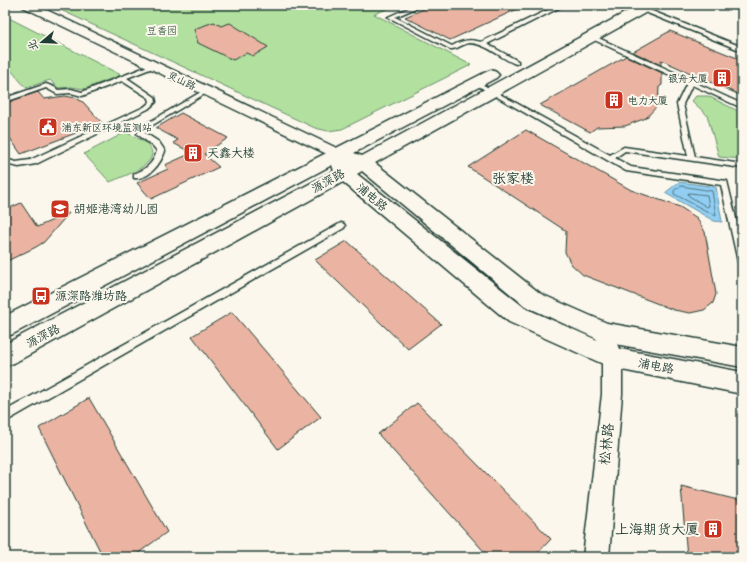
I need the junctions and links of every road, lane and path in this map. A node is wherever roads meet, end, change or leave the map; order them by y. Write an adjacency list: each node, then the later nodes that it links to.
1 (27, 5): 10 (street, 灵山路)
2 (420, 5): 7 (lane)
3 (562, 5): 7 (lane)
4 (622, 5): 9 (main road, 源深路)
5 (641, 6): 6 (main road, 源深路); 8 (lane)
6 (592, 36): 12 (lane); 15 (main road, 源深路)
7 (482, 44): 9 (lane)
8 (742, 49)
9 (516, 62): 13 (main road, 源深路)
10 (153, 66): 11 (lane); 14 (street, 灵山路)
11 (122, 78): 16 (lane); 20 (lane)
12 (691, 81): 17 (lane); 19 (lane)
13 (476, 83): 15 (lane); 21 (main road, 源深路)
14 (206, 91): 21 (street, 灵山路); 23 (lane)
15 (491, 92): 18 (lane); 21 (main road, 源深路)
16 (5, 100)
17 (742, 106)
18 (610, 158): 19 (lane); 25 (lane)
19 (692, 159): 22 (lane)
20 (5, 161)
21 (348, 163): 26 (main road, 源深路); 27 (main road, 浦电路); 28 (main road, 源深路); 30 (main road, 浦电路)
22 (742, 166)
23 (137, 176)
24 (341, 226): 32 (lane)
25 (742, 262)
26 (5, 327)
27 (604, 332): 29 (main road, 浦电路); 30 (street, 松林路)
28 (5, 356)
29 (742, 357)
30 (612, 358): 31 (main road, 浦电路); 33 (street, 松林路)
31 (742, 382)
32 (5, 417)
33 (596, 557)

